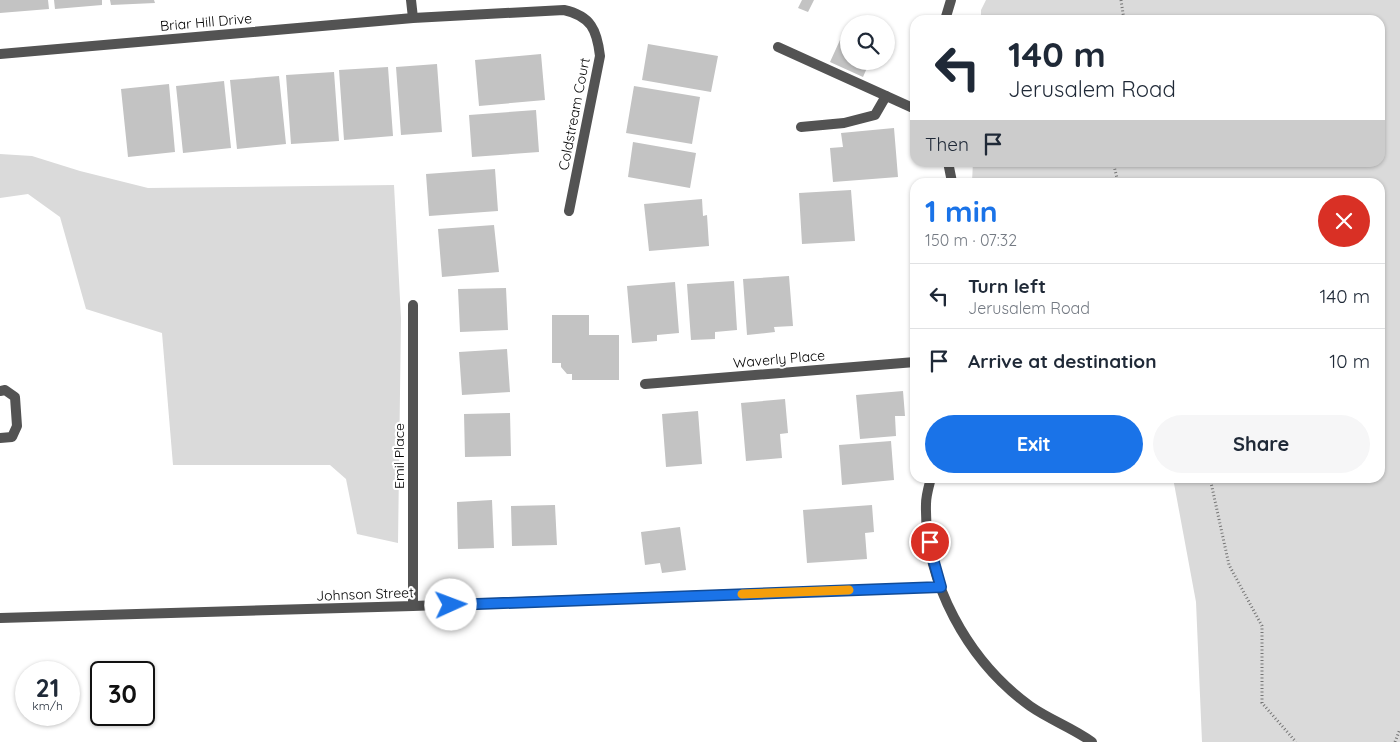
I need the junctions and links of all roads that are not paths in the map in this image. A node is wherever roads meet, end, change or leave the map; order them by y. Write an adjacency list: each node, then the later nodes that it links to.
1 (411, 0): 4 (street)
2 (952, 0): 3 (street)
3 (947, 15)
4 (413, 18): 6 (street, Briar Hill Drive); 10 (street, Coldstream Court)
5 (778, 47): 7 (street)
6 (0, 54)
7 (886, 96): 8 (street); 9 (street)
8 (910, 107)
9 (801, 127)
10 (570, 212)
11 (413, 305): 18 (street, Emil Place)
12 (910, 362): 13 (street, Waverly Place)
13 (645, 384)
14 (0, 391): 15 (street)
15 (0, 438)
16 (930, 483): 17 (street)
17 (941, 587): 18 (street, Johnson Street); 20 (street)
18 (413, 606): 19 (street, Johnson Street)
19 (0, 618)
20 (1092, 742)

